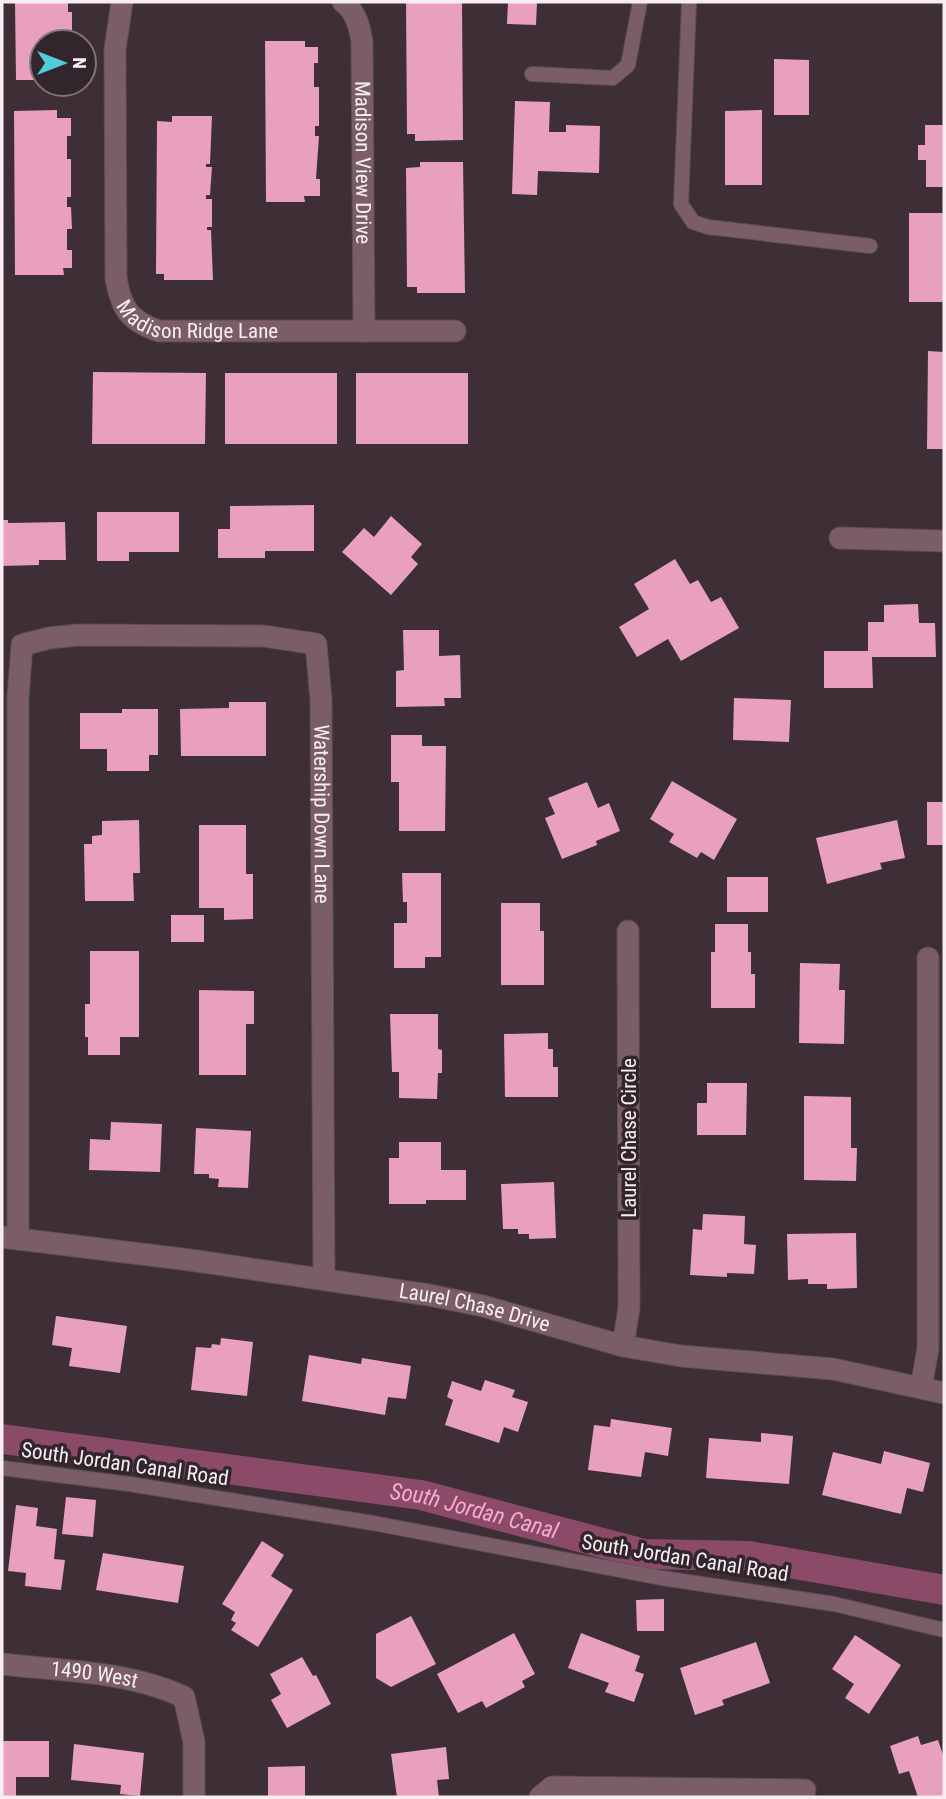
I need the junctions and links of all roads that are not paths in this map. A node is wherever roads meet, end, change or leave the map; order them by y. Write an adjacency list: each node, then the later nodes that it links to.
1 (122, 2): 7 (street, Madison Ridge Lane)
2 (343, 2): 7 (street, Madison View Drive)
3 (640, 2): 5 (lane)
4 (690, 2): 6 (lane)
5 (532, 74)
6 (870, 246)
7 (364, 331): 8 (street, Madison Ridge Lane)
8 (455, 331)
9 (840, 538): 10 (street)
10 (944, 541)
11 (628, 930): 15 (street, Laurel Chase Circle)
12 (928, 958): 16 (street)
13 (10, 1238): 14 (street, Laurel Chase Drive); 14 (street, Watership Down Lane)
14 (324, 1279): 15 (street, Laurel Chase Drive)
15 (623, 1346): 16 (street, Laurel Chase Drive)
16 (921, 1387): 17 (street, Laurel Chase Drive)
17 (944, 1393)
18 (2, 1468): 19 (lane, South Jordan Canal Road)
19 (944, 1630)
20 (2, 1664): 22 (street, 1490 West)
21 (805, 1790): 23 (street)
22 (194, 1797)
23 (540, 1797)

